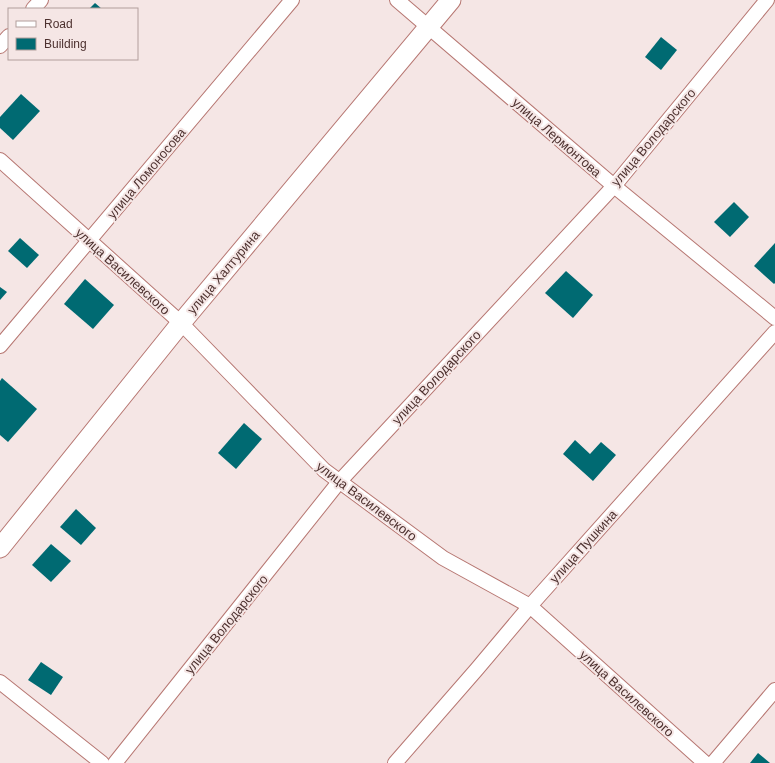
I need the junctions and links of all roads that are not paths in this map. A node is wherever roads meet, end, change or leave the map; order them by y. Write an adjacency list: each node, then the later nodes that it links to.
1 (40, 0): 6 (street)
2 (292, 0): 12 (street, улица Ломоносова)
3 (397, 0): 7 (street, улица Лермонтова)
4 (451, 0): 7 (main road, улица Халтурина)
5 (767, 0): 11 (street, улица Володарского)
6 (34, 8)
7 (428, 27): 11 (street, улица Лермонтова); 14 (main road, улица Халтурина)
8 (8, 37): 9 (street)
9 (0, 46)
10 (0, 160): 12 (street, улица Василевского)
11 (614, 186): 13 (street, улица Лермонтова); 17 (street, улица Володарского)
12 (89, 240): 14 (street, улица Василевского); 16 (street, улица Ломоносова)
13 (775, 318)
14 (181, 323): 17 (street, улица Василевского); 18 (main road, улица Халтурина)
15 (775, 332): 19 (street, улица Пушкина)
16 (0, 346)
17 (339, 482): 19 (street, улица Василевского); 23 (street, улица Володарского)
18 (0, 548)
19 (530, 606): 24 (street, улица Пушкина); 25 (street, улица Василевского)
20 (0, 682): 22 (street)
21 (775, 690): 26 (street)
22 (102, 763)
23 (115, 763)
24 (395, 763)
25 (705, 763)
26 (713, 763)

